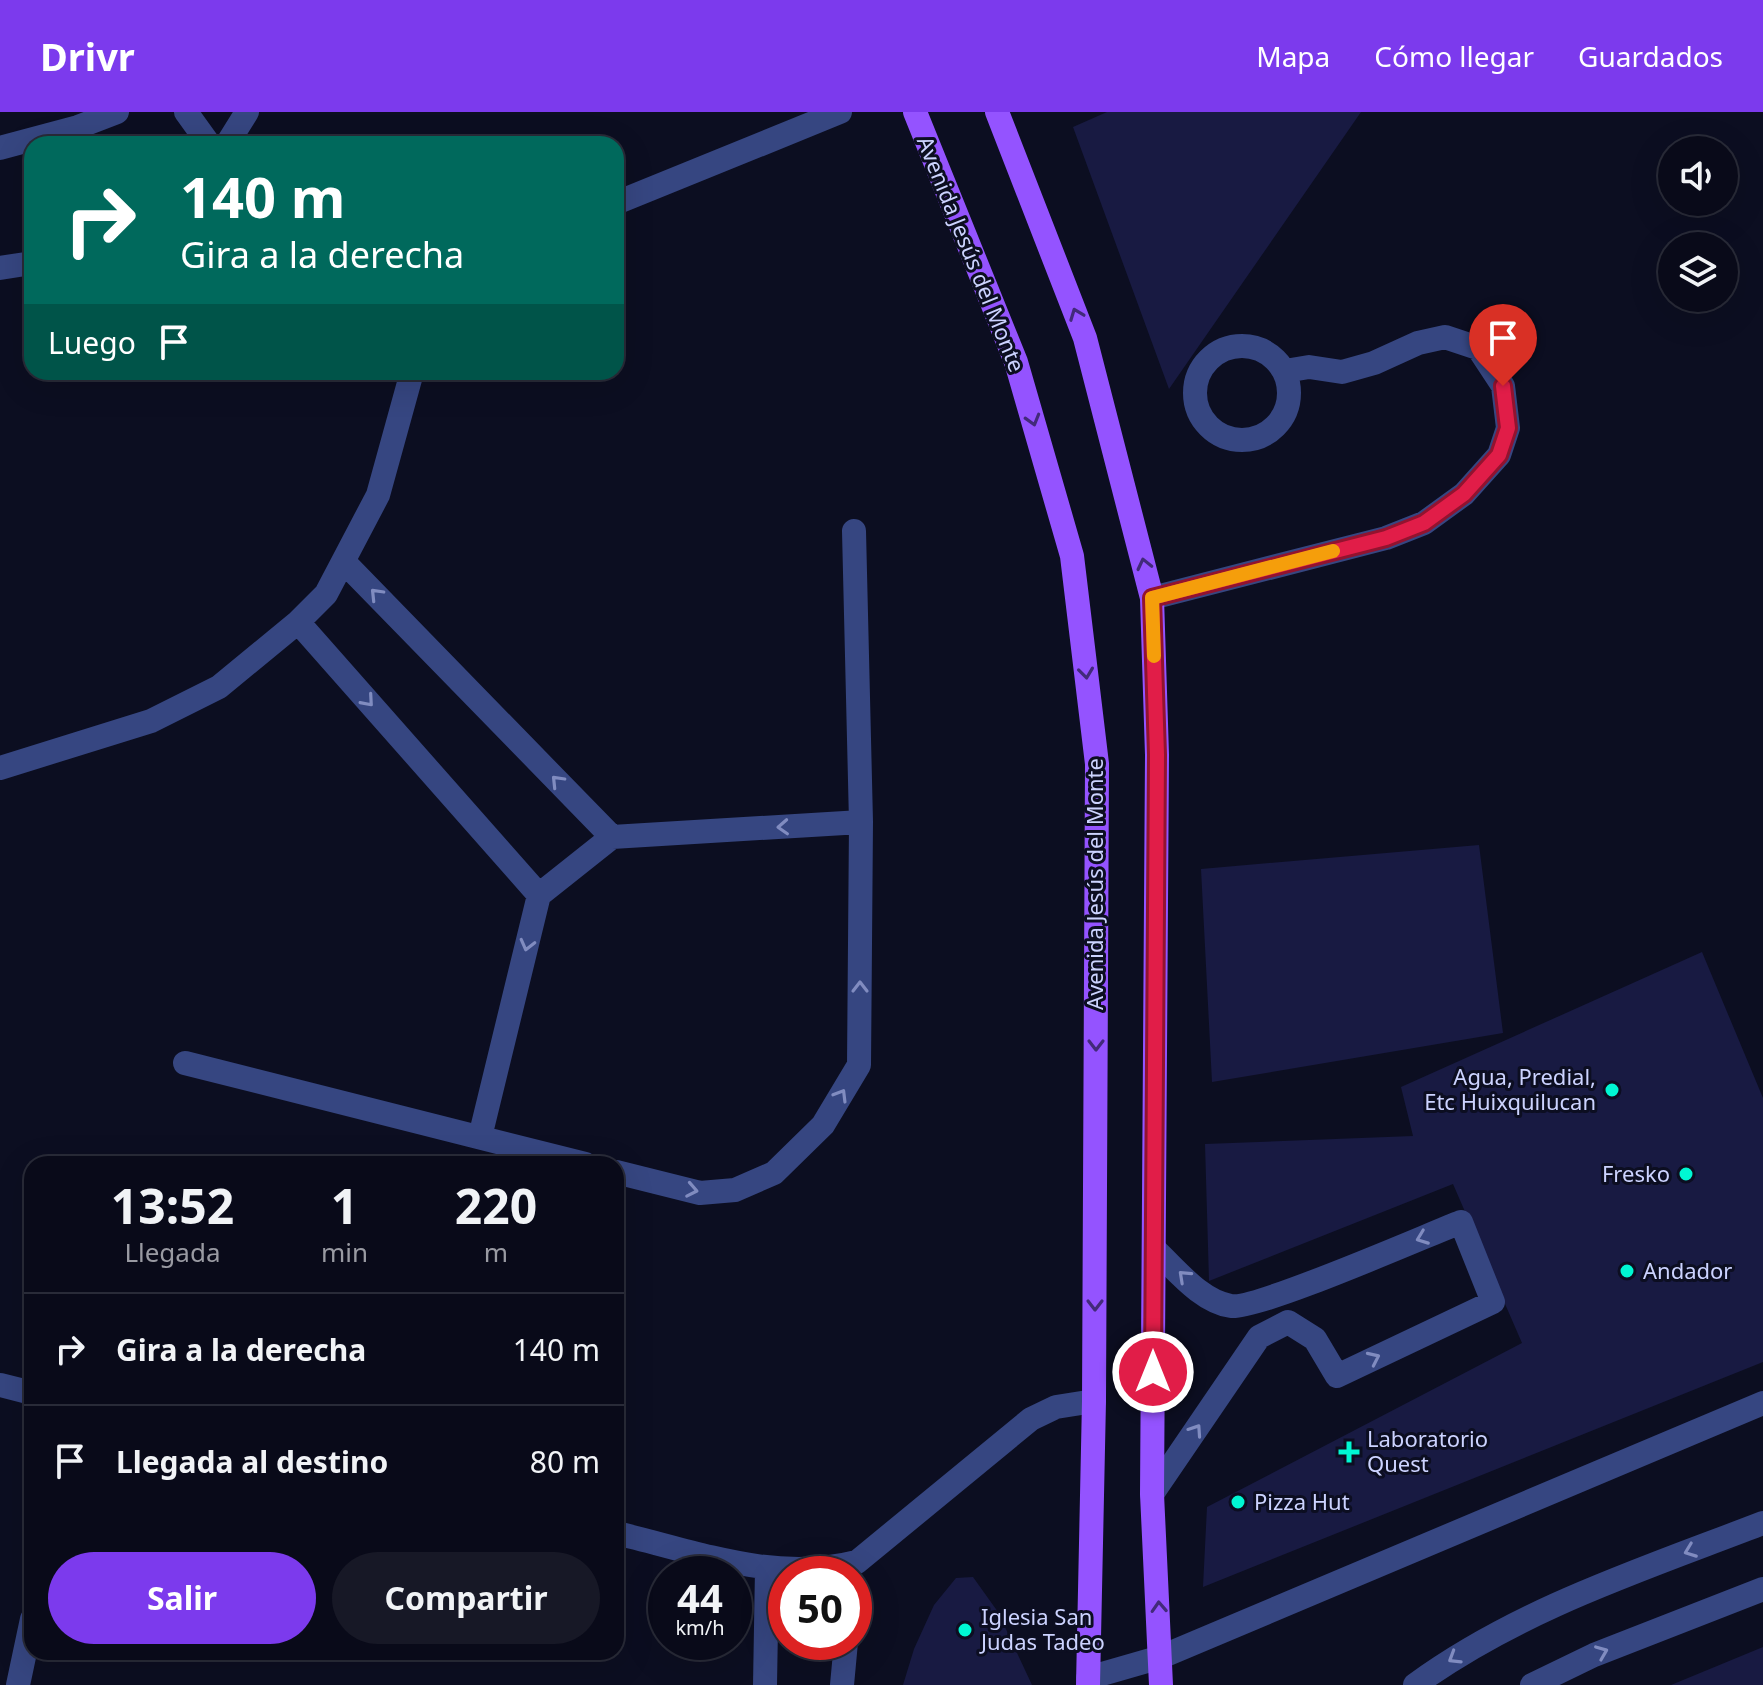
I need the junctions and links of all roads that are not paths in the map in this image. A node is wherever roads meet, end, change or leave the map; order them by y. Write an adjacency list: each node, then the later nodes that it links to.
1 (117, 112): 7 (street)
2 (186, 112): 8 (street)
3 (247, 112): 9 (street)
4 (840, 112): 12 (street)
5 (915, 112): 32 (main road, Avenida Jesús del Monte, one-way to 32)
6 (997, 112): 19 (main road, one-way to 6)
7 (45, 136)
8 (203, 136)
9 (232, 136)
10 (24, 142): 11 (street)
11 (0, 148)
12 (624, 200)
13 (24, 264): 14 (street)
14 (0, 268)
15 (1285, 371): 15 (street); 19 (street)
16 (410, 380): 18 (street)
17 (854, 531): 22 (street)
18 (344, 562): 20 (street); 23 (street, one-way to 18)
19 (1152, 598): 29 (main road)
20 (298, 622): 21 (street); 24 (street, one-way to 24)
21 (0, 768)
22 (861, 822): 23 (street, one-way to 23); 28 (street, one-way to 22)
23 (612, 837): 24 (street)
24 (539, 895): 26 (street, one-way to 26)
25 (185, 1063): 26 (street)
26 (480, 1137): 27 (street)
27 (554, 1156)
28 (624, 1174)
29 (1154, 1249): 34 (main road); 34 (street, one-way to 29)
30 (0, 1385): 31 (street)
31 (24, 1391)
32 (1094, 1401): 37 (street); 43 (main road, Avenida Jesús del Monte)
33 (1763, 1403): 41 (street)
34 (1152, 1494): 41 (main road, one-way to 34)
35 (1763, 1523): 48 (street, one-way to 48)
36 (624, 1535): 38 (street)
37 (872, 1558)
38 (767, 1569): 45 (street)
39 (1763, 1589): 49 (street, one-way to 39)
40 (24, 1657): 44 (street)
41 (1161, 1657): 43 (street); 47 (main road)
42 (844, 1660): 46 (street)
43 (1088, 1681)
44 (18, 1685)
45 (765, 1685)
46 (842, 1685)
47 (1161, 1685)
48 (1415, 1685)
49 (1532, 1685)

